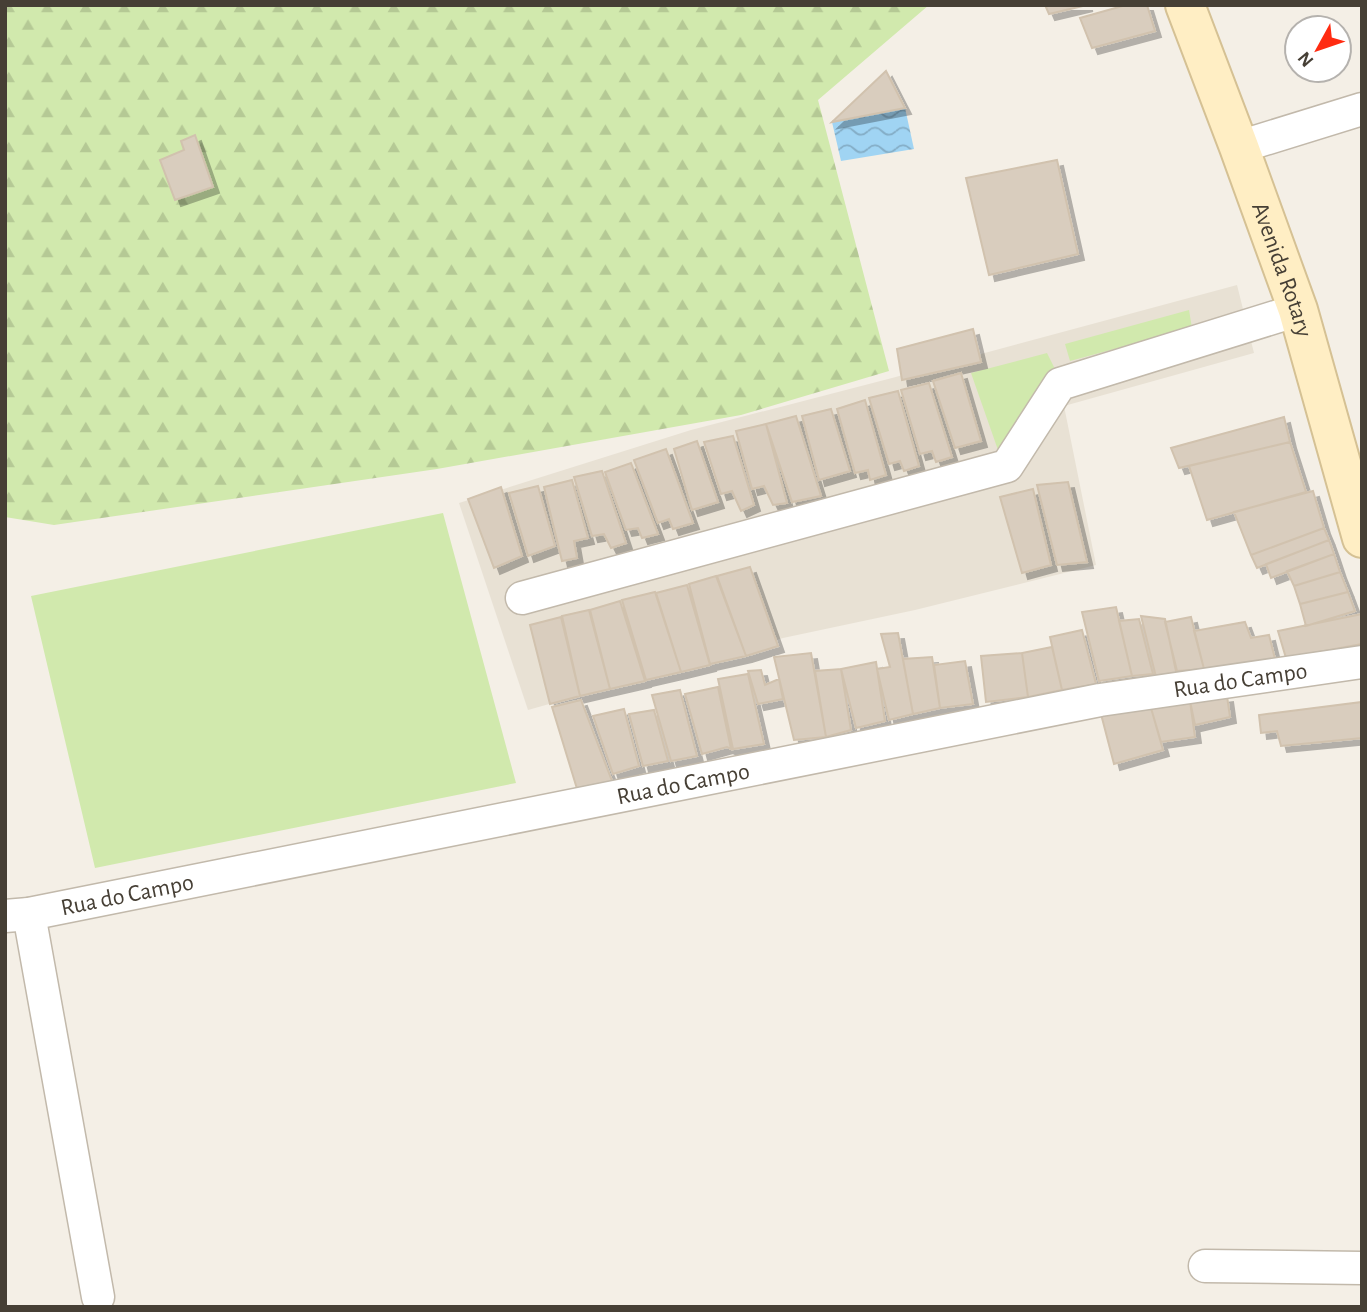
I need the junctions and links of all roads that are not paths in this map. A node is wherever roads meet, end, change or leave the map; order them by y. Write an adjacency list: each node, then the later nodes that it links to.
1 (1185, 5): 3 (main road, Avenida Rotary)
2 (1362, 109): 3 (street)
3 (1239, 147): 4 (main road, Avenida Rotary)
4 (1298, 310): 5 (main road, Avenida Rotary); 6 (street)
5 (1362, 538)
6 (522, 597)
7 (1362, 662): 8 (street, Rua do Campo)
8 (17, 915): 11 (street)
9 (1205, 1266): 10 (street)
10 (1362, 1268)
11 (98, 1297)

